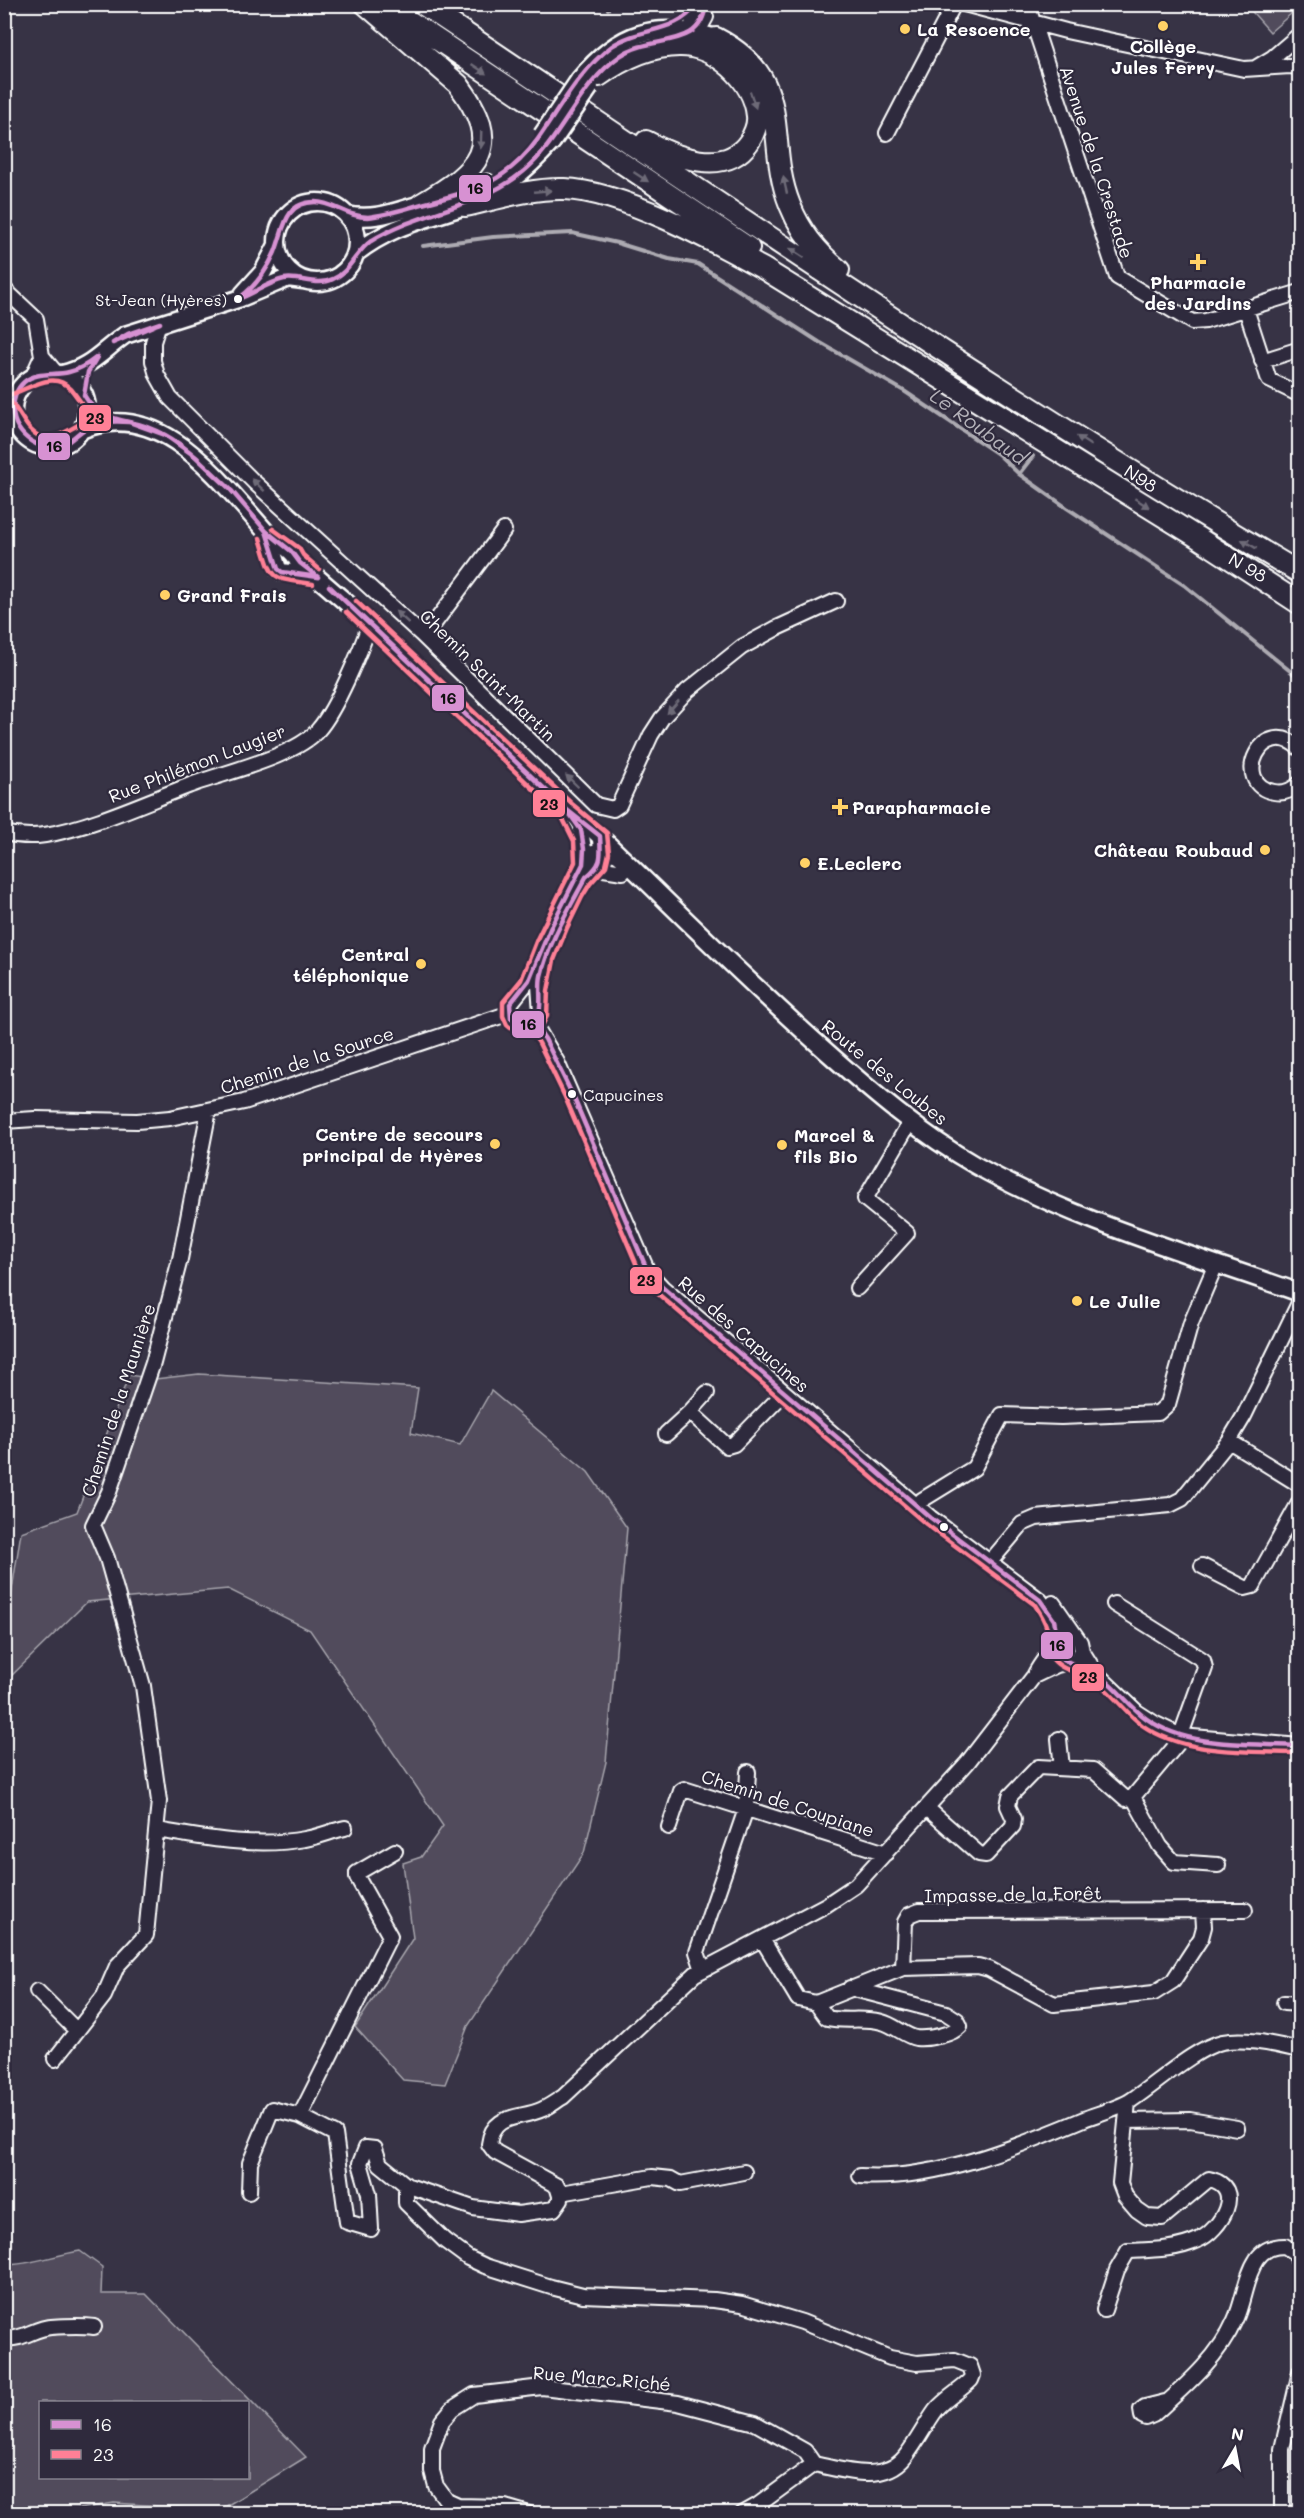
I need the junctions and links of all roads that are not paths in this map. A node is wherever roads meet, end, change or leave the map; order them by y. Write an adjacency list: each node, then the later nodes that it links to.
1 (365, 4): 18 (highway, one-way to 18)
2 (384, 4): 42 (highway, one-way to 42)
3 (422, 4): 34 (highway, one-way to 3)
4 (432, 4): 14 (highway, one-way to 4)
5 (954, 4): 16 (street)
6 (964, 4): 9 (street)
7 (1027, 4): 9 (street, Avenue de la Crestade)
8 (699, 14): 11 (main road); 14 (highway); 15 (main road); 15 (main road)
9 (1032, 23): 12 (street); 27 (street, Avenue de la Crestade)
10 (1299, 34): 12 (street)
11 (716, 38): 34 (highway, one-way to 11)
12 (1256, 68): 13 (street)
13 (1299, 68)
14 (735, 69): 15 (highway)
15 (590, 81): 17 (main road, bridge)
16 (887, 133)
17 (547, 138): 18 (main road); 19 (main road)
18 (421, 204): 20 (main road)
19 (465, 206): 22 (main road); 42 (highway, one-way to 42)
20 (347, 215): 21 (main road); 22 (main road)
21 (277, 245): 23 (main road); 26 (main road)
22 (357, 253): 23 (main road)
23 (303, 280): 26 (main road)
24 (4, 289): 30 (street)
25 (1299, 292): 27 (street, Avenue de la Crestade)
26 (238, 299): 28 (main road)
27 (1246, 309): 31 (street)
28 (159, 323): 32 (main road); 50 (street, Chemin Saint-Martin, one-way to 28)
29 (1299, 349): 31 (street)
30 (42, 356): 33 (street); 35 (street)
31 (1262, 361): 37 (street)
32 (92, 363): 33 (main road); 38 (main road)
33 (59, 374): 35 (main road); 38 (main road)
34 (986, 378): 45 (highway, N98 / N 98, one-way to 34)
35 (28, 380): 36 (main road); 39 (main road)
36 (4, 389)
37 (1299, 395)
38 (85, 398): 40 (main road, Route des Loubes); 41 (main road)
39 (9, 409): 41 (main road)
40 (115, 420): 41 (main road, Route des Loubes); 49 (main road, Route des Loubes)
41 (81, 430)
42 (1057, 450): 44 (highway, one-way to 44)
43 (504, 530): 50 (street)
44 (1197, 537): 46 (highway, N 98); 48 (highway)
45 (1299, 573)
46 (1299, 596)
47 (836, 601): 50 (street, Chemin Saint-Martin, one-way to 50)
48 (1299, 604)
49 (370, 623): 55 (main road, Route des Loubes); 57 (street, Rue Philémon Laugier)
50 (424, 637)
51 (1299, 749): 53 (street)
52 (1299, 783): 53 (street)
53 (1286, 792): 54 (street)
54 (1299, 798)
55 (567, 810): 56 (main road, Route des Loubes); 58 (main road, Route des Loubes)
56 (581, 830): 58 (main road, Route des Loubes); 59 (street)
57 (4, 833)
58 (601, 844): 59 (street); 60 (main road, Route des Loubes); 61 (main road, Route des Loubes)
59 (590, 866): 60 (street); 62 (street); 63 (street)
60 (623, 872): 61 (main road, Route des Loubes)
61 (702, 938): 68 (main road, Route des Loubes)
62 (516, 997): 63 (street); 64 (street)
63 (540, 1004): 65 (street)
64 (510, 1013): 65 (street); 66 (street, Chemin de la Source)
65 (534, 1023): 74 (street, Rue des Capucines)
66 (209, 1110): 67 (street, Chemin de la Source); 98 (street, Chemin de la Maunière)
67 (4, 1121)
68 (910, 1122): 69 (main road, Route des Loubes); 70 (street)
69 (1216, 1264): 71 (main road, Route des Loubes); 80 (street)
70 (857, 1288)
71 (1299, 1293)
72 (1299, 1301): 77 (street)
73 (707, 1393): 75 (street)
74 (784, 1393): 75 (street); 80 (street, Rue des Capucines)
75 (690, 1412): 76 (street)
76 (666, 1434)
77 (1229, 1442): 78 (street); 81 (street)
78 (1299, 1485)
79 (1299, 1501): 82 (street)
80 (917, 1506): 81 (street, Rue des Capucines)
81 (990, 1562): 83 (street, Rue des Capucines)
82 (1202, 1566)
83 (1003, 1571): 85 (street, Rue des Capucines); 86 (street, Rue des Capucines)
84 (1114, 1605): 88 (street)
85 (1057, 1645): 86 (street); 86 (street); 87 (street)
86 (1074, 1653): 87 (street); 88 (street)
87 (1034, 1676): 95 (street)
88 (1181, 1736): 90 (street); 93 (street)
89 (1059, 1739): 91 (street)
90 (1299, 1746)
91 (1062, 1768): 93 (street); 95 (street)
92 (748, 1772): 94 (street)
93 (1133, 1797): 101 (street)
94 (747, 1809): 96 (street, Chemin de Coupiane); 100 (street, Chemin de Coupiane); 106 (street)
95 (928, 1809): 100 (street)
96 (669, 1827)
97 (345, 1828): 98 (street)
98 (157, 1830): 112 (street, Chemin de la Maunière)
99 (395, 1851): 116 (street)
100 (886, 1853): 104 (street)
101 (1218, 1865)
102 (1203, 1910): 103 (street, Impasse de la Forêt); 105 (street, Impasse de la Forêt); 105 (street)
103 (1245, 1910)
104 (762, 1939): 106 (street); 109 (street)
105 (903, 1968): 107 (street)
106 (703, 1970): 123 (street)
107 (850, 1988): 109 (street); 109 (street)
108 (37, 1991): 112 (street)
109 (816, 2003)
110 (1284, 2003): 111 (street)
111 (1299, 2004)
112 (77, 2031): 114 (street, Chemin de la Maunière)
113 (1299, 2050): 115 (street)
114 (55, 2059)
115 (1128, 2103): 117 (street); 120 (street)
116 (300, 2115): 121 (street); 122 (street)
117 (1126, 2121): 118 (street); 125 (street)
118 (1237, 2128)
119 (744, 2172): 123 (street)
120 (860, 2176)
121 (406, 2185): 123 (street); 131 (street)
122 (249, 2192)
123 (561, 2193)
124 (1299, 2264): 129 (street)
125 (1104, 2310)
126 (94, 2327): 127 (street)
127 (4, 2338)
128 (1299, 2372): 130 (street)
129 (1165, 2402)
130 (1295, 2405): 134 (street)
131 (814, 2464): 132 (street, Rue Marc Riché); 133 (street)
132 (529, 2514)
133 (741, 2514)
134 (1282, 2514)

